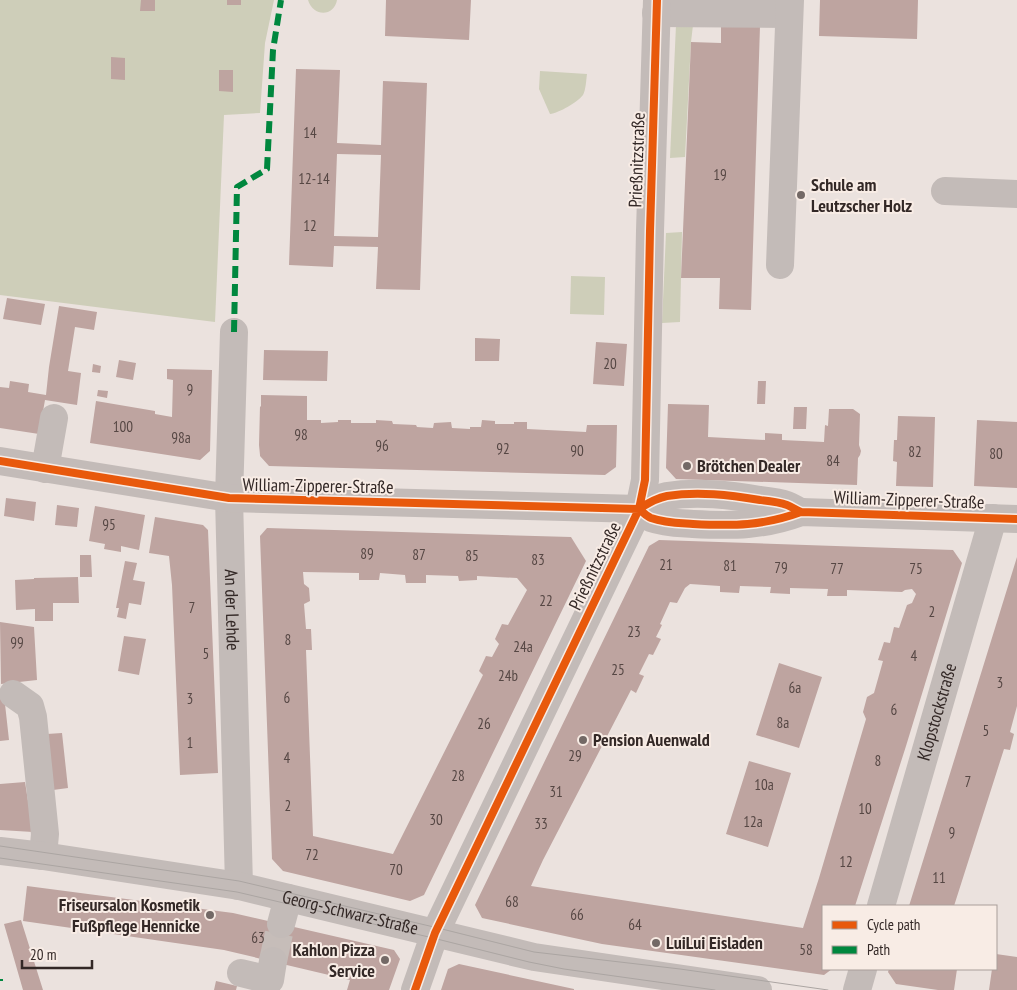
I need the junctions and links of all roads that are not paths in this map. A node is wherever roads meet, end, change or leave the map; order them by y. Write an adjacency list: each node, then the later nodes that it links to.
1 (657, 7): 2 (street); 11 (street, Prießnitzstraße)
2 (789, 7): 5 (street)
3 (945, 191): 4 (street)
4 (1017, 194)
5 (780, 265)
6 (234, 332): 10 (street, An der Lehde)
7 (54, 418): 9 (street)
8 (0, 461): 9 (street, William-Zipperer-Straße)
9 (46, 469): 10 (street, William-Zipperer-Straße)
10 (229, 498): 11 (street, William-Zipperer-Straße); 16 (street, An der Lehde)
11 (639, 509): 12 (street, William-Zipperer-Straße); 20 (street, Prießnitzstraße)
12 (1005, 518): 18 (street, Klopstockstraße)
13 (13, 694): 15 (street)
14 (0, 851): 15 (street, Georg-Schwarz-Straße)
15 (43, 856): 16 (street, Georg-Schwarz-Straße)
16 (239, 886): 17 (street, Georg-Schwarz-Straße)
17 (288, 898): 19 (street); 20 (street, Georg-Schwarz-Straße)
18 (881, 905)
19 (281, 924)
20 (435, 933): 24 (street, Prießnitzstraße); 25 (street, Georg-Schwarz-Straße)
21 (273, 961): 23 (street)
22 (863, 970): 26 (street)
23 (241, 973)
24 (415, 990)
25 (758, 990)
26 (857, 990)

